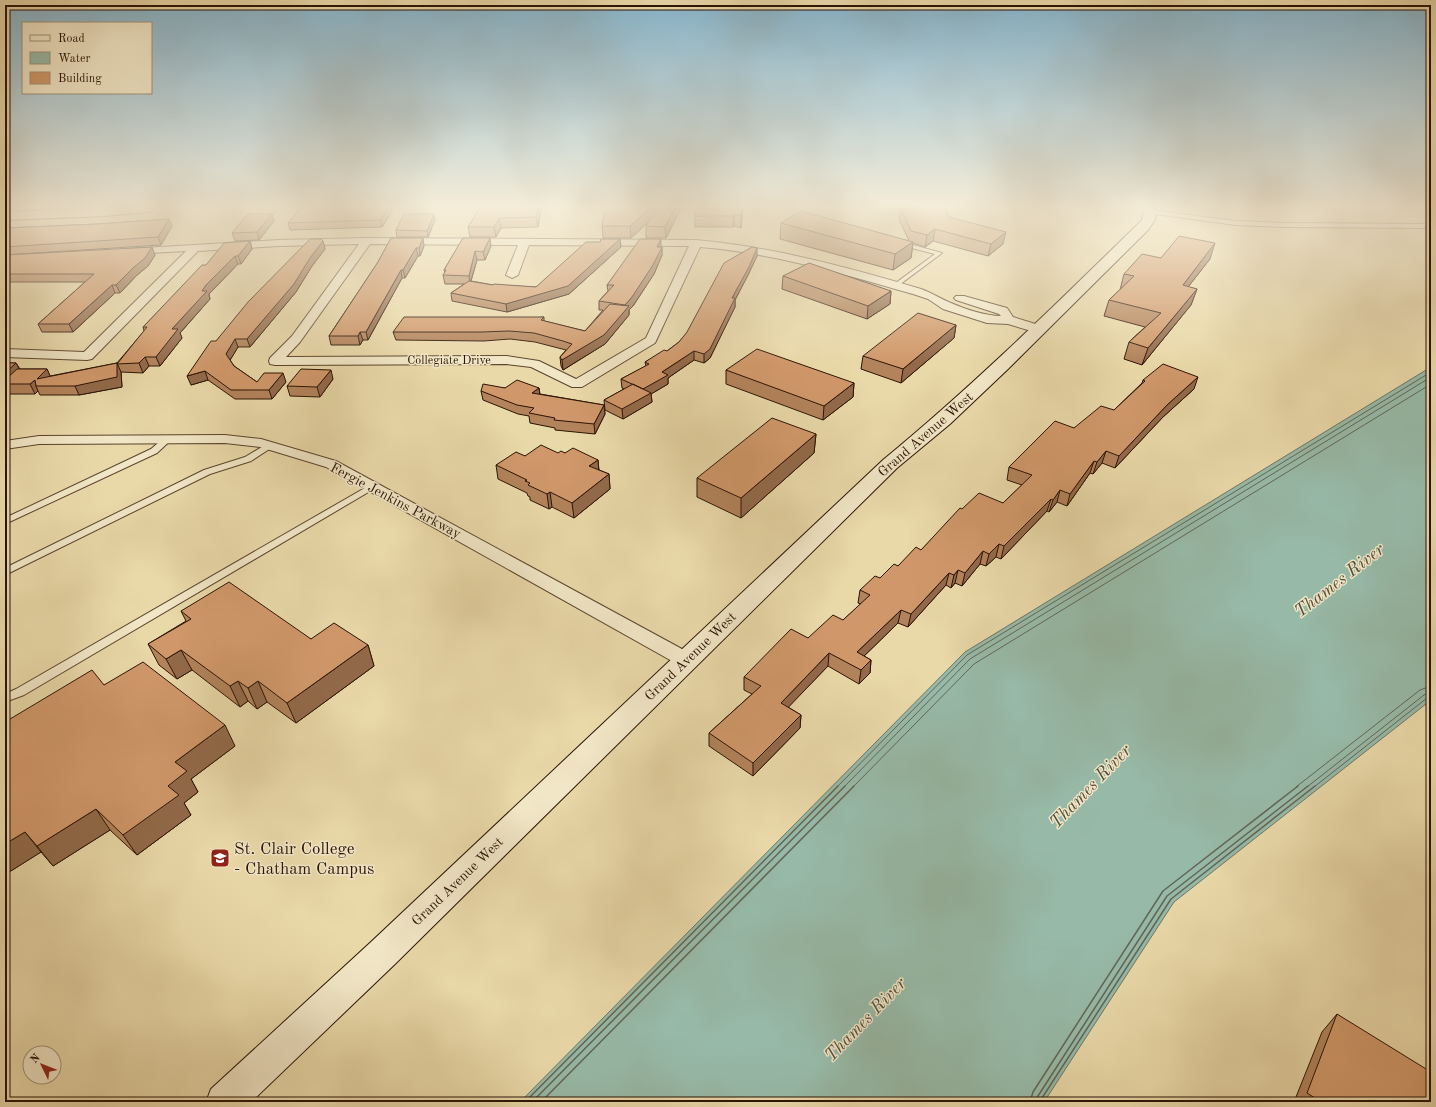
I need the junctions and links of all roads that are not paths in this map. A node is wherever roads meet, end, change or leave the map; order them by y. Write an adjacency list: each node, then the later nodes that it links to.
1 (183, 260): 11 (street)
2 (354, 260): 4 (street, Collegiate Drive)
3 (518, 260): 8 (street)
4 (689, 260)
5 (798, 260): 9 (street)
6 (930, 260): 9 (lane)
7 (1110, 260): 10 (main road, Grand Avenue West)
8 (512, 275)
9 (895, 286): 10 (street)
10 (1038, 329): 18 (main road, Grand Avenue West)
11 (5, 353)
12 (168, 439): 13 (street, Fergie Jenkins Parkway); 14 (street, Fergie Jenkins Parkway); 16 (lane)
13 (5, 445)
14 (270, 446): 15 (street, Fergie Jenkins Parkway); 17 (lane)
15 (373, 487): 18 (street, Fergie Jenkins Parkway); 19 (lane)
16 (5, 521)
17 (5, 572)
18 (686, 660): 20 (main road, Grand Avenue West)
19 (5, 698)
20 (224, 1102)

